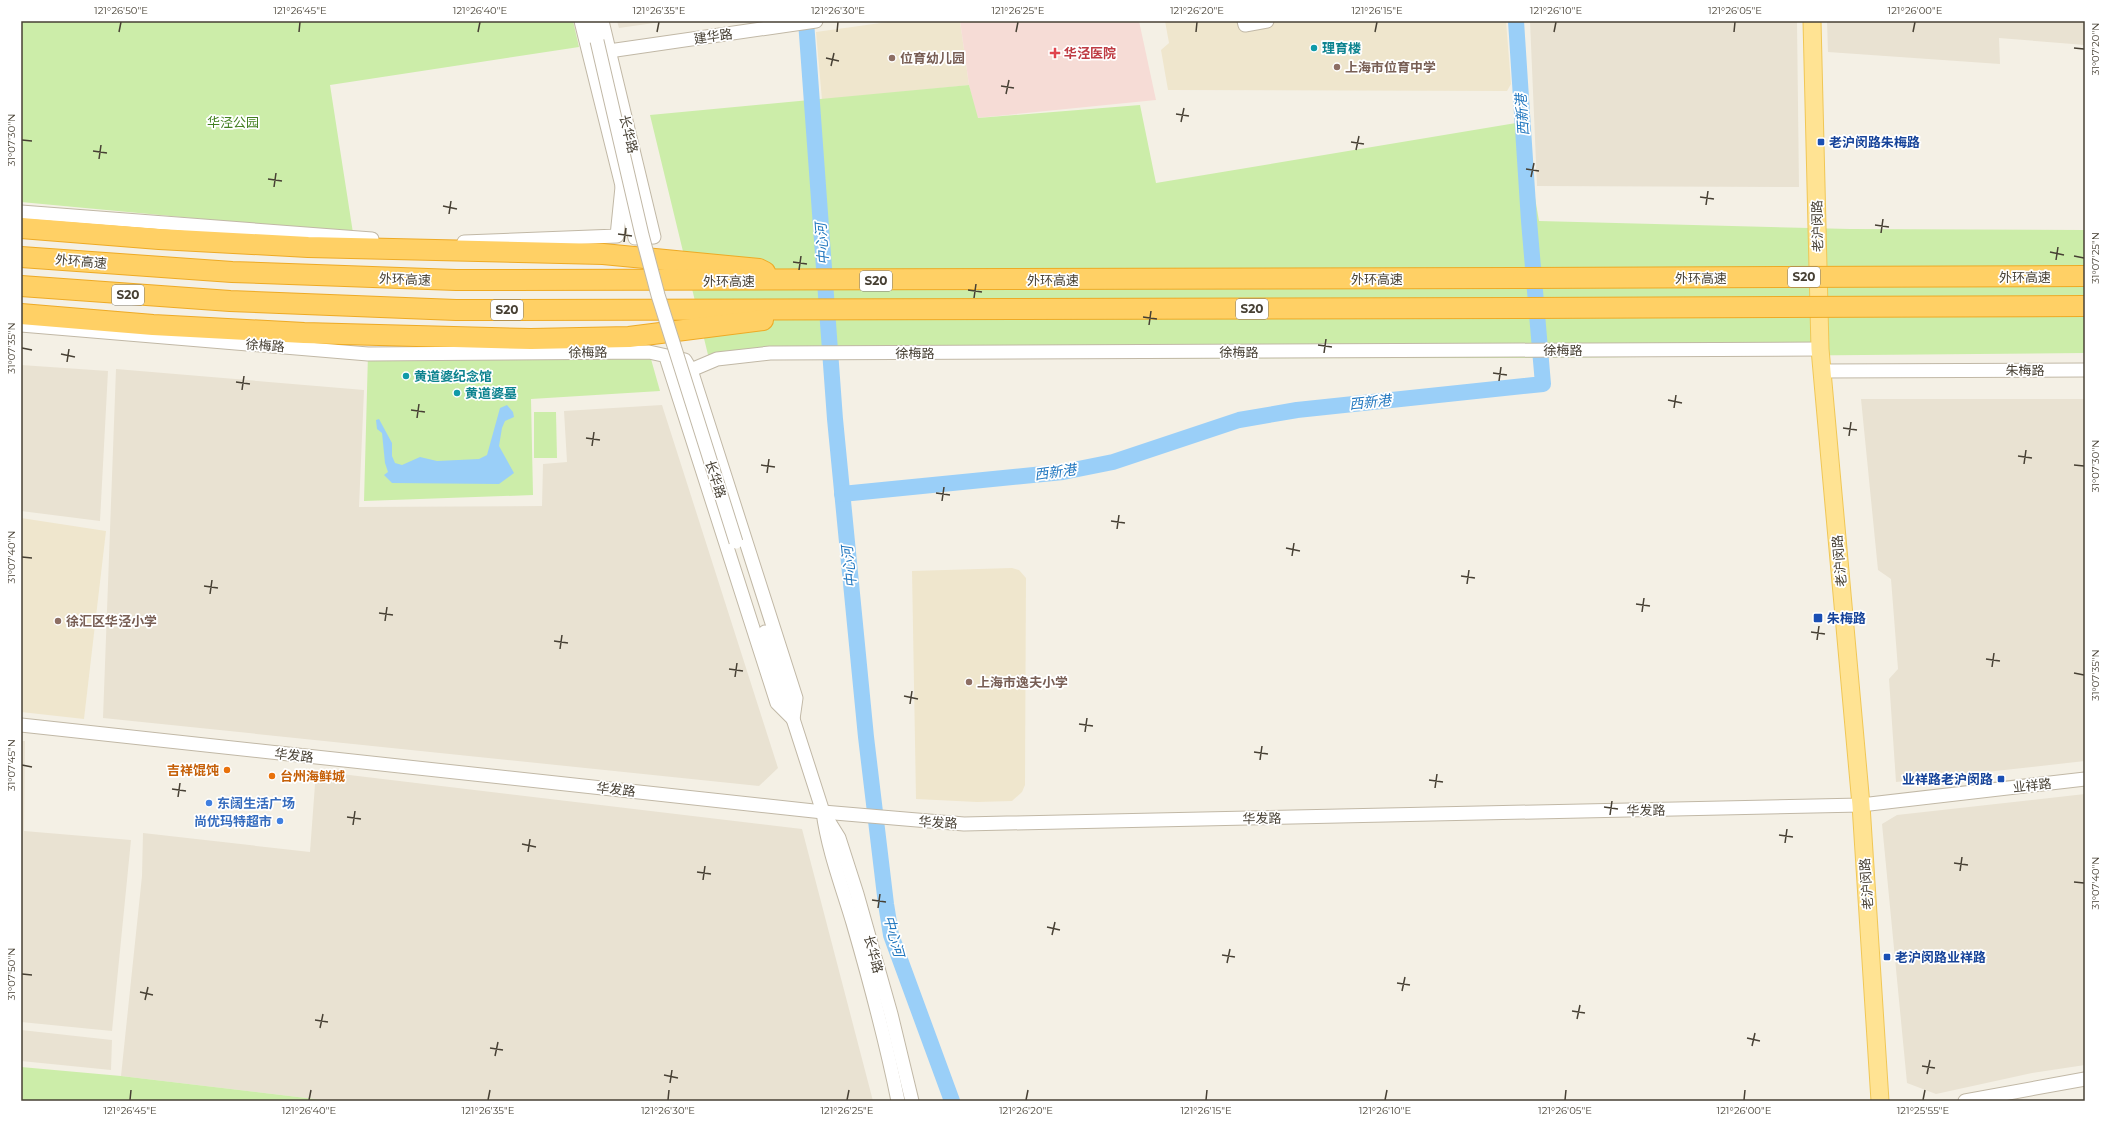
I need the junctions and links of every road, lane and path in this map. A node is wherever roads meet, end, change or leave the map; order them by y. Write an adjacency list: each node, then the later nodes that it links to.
1 (581, 21): 9 (street, 长华路)
2 (592, 21): 25 (street, 长华路, bridge)
3 (602, 21): 8 (street, 长华路)
4 (815, 21): 8 (street, 建华路)
5 (1244, 21): 6 (street)
6 (1266, 21)
7 (1812, 21): 20 (main road, 老沪闵路)
8 (609, 50): 9 (street, 长华路)
9 (622, 187): 10 (street)
10 (21, 212)
11 (21, 228): 14 (highway)
12 (21, 256): 14 (highway, 外环高速 / S20)
13 (2085, 276): 14 (highway, 外环高速 / S20, bridge)
14 (781, 281)
15 (21, 286): 17 (highway, S20)
16 (2085, 306): 17 (highway, S20, bridge)
17 (780, 310): 18 (highway)
18 (21, 314)
19 (21, 325): 21 (street, 徐梅路)
20 (1820, 349): 22 (street, 徐梅路); 24 (main road, 老沪闵路)
21 (666, 357): 22 (street, 徐梅路); 25 (street, 长华路)
22 (691, 370): 25 (street, 长华路)
23 (2085, 370): 24 (street, 朱梅路)
24 (1821, 371): 28 (main road, 老沪闵路)
25 (793, 719): 29 (street, 长华路)
26 (21, 725): 29 (street, 华发路)
27 (2085, 779): 28 (street, 业祥路)
28 (1861, 805): 29 (street, 华发路); 35 (main road, 老沪闵路)
29 (823, 812): 30 (street, 长华路)
30 (897, 1067): 32 (street, 长华路); 33 (street, 长华路); 34 (street, 长华路)
31 (2085, 1079): 36 (street)
32 (898, 1101)
33 (904, 1101)
34 (912, 1101)
35 (1880, 1101)
36 (1965, 1101)

